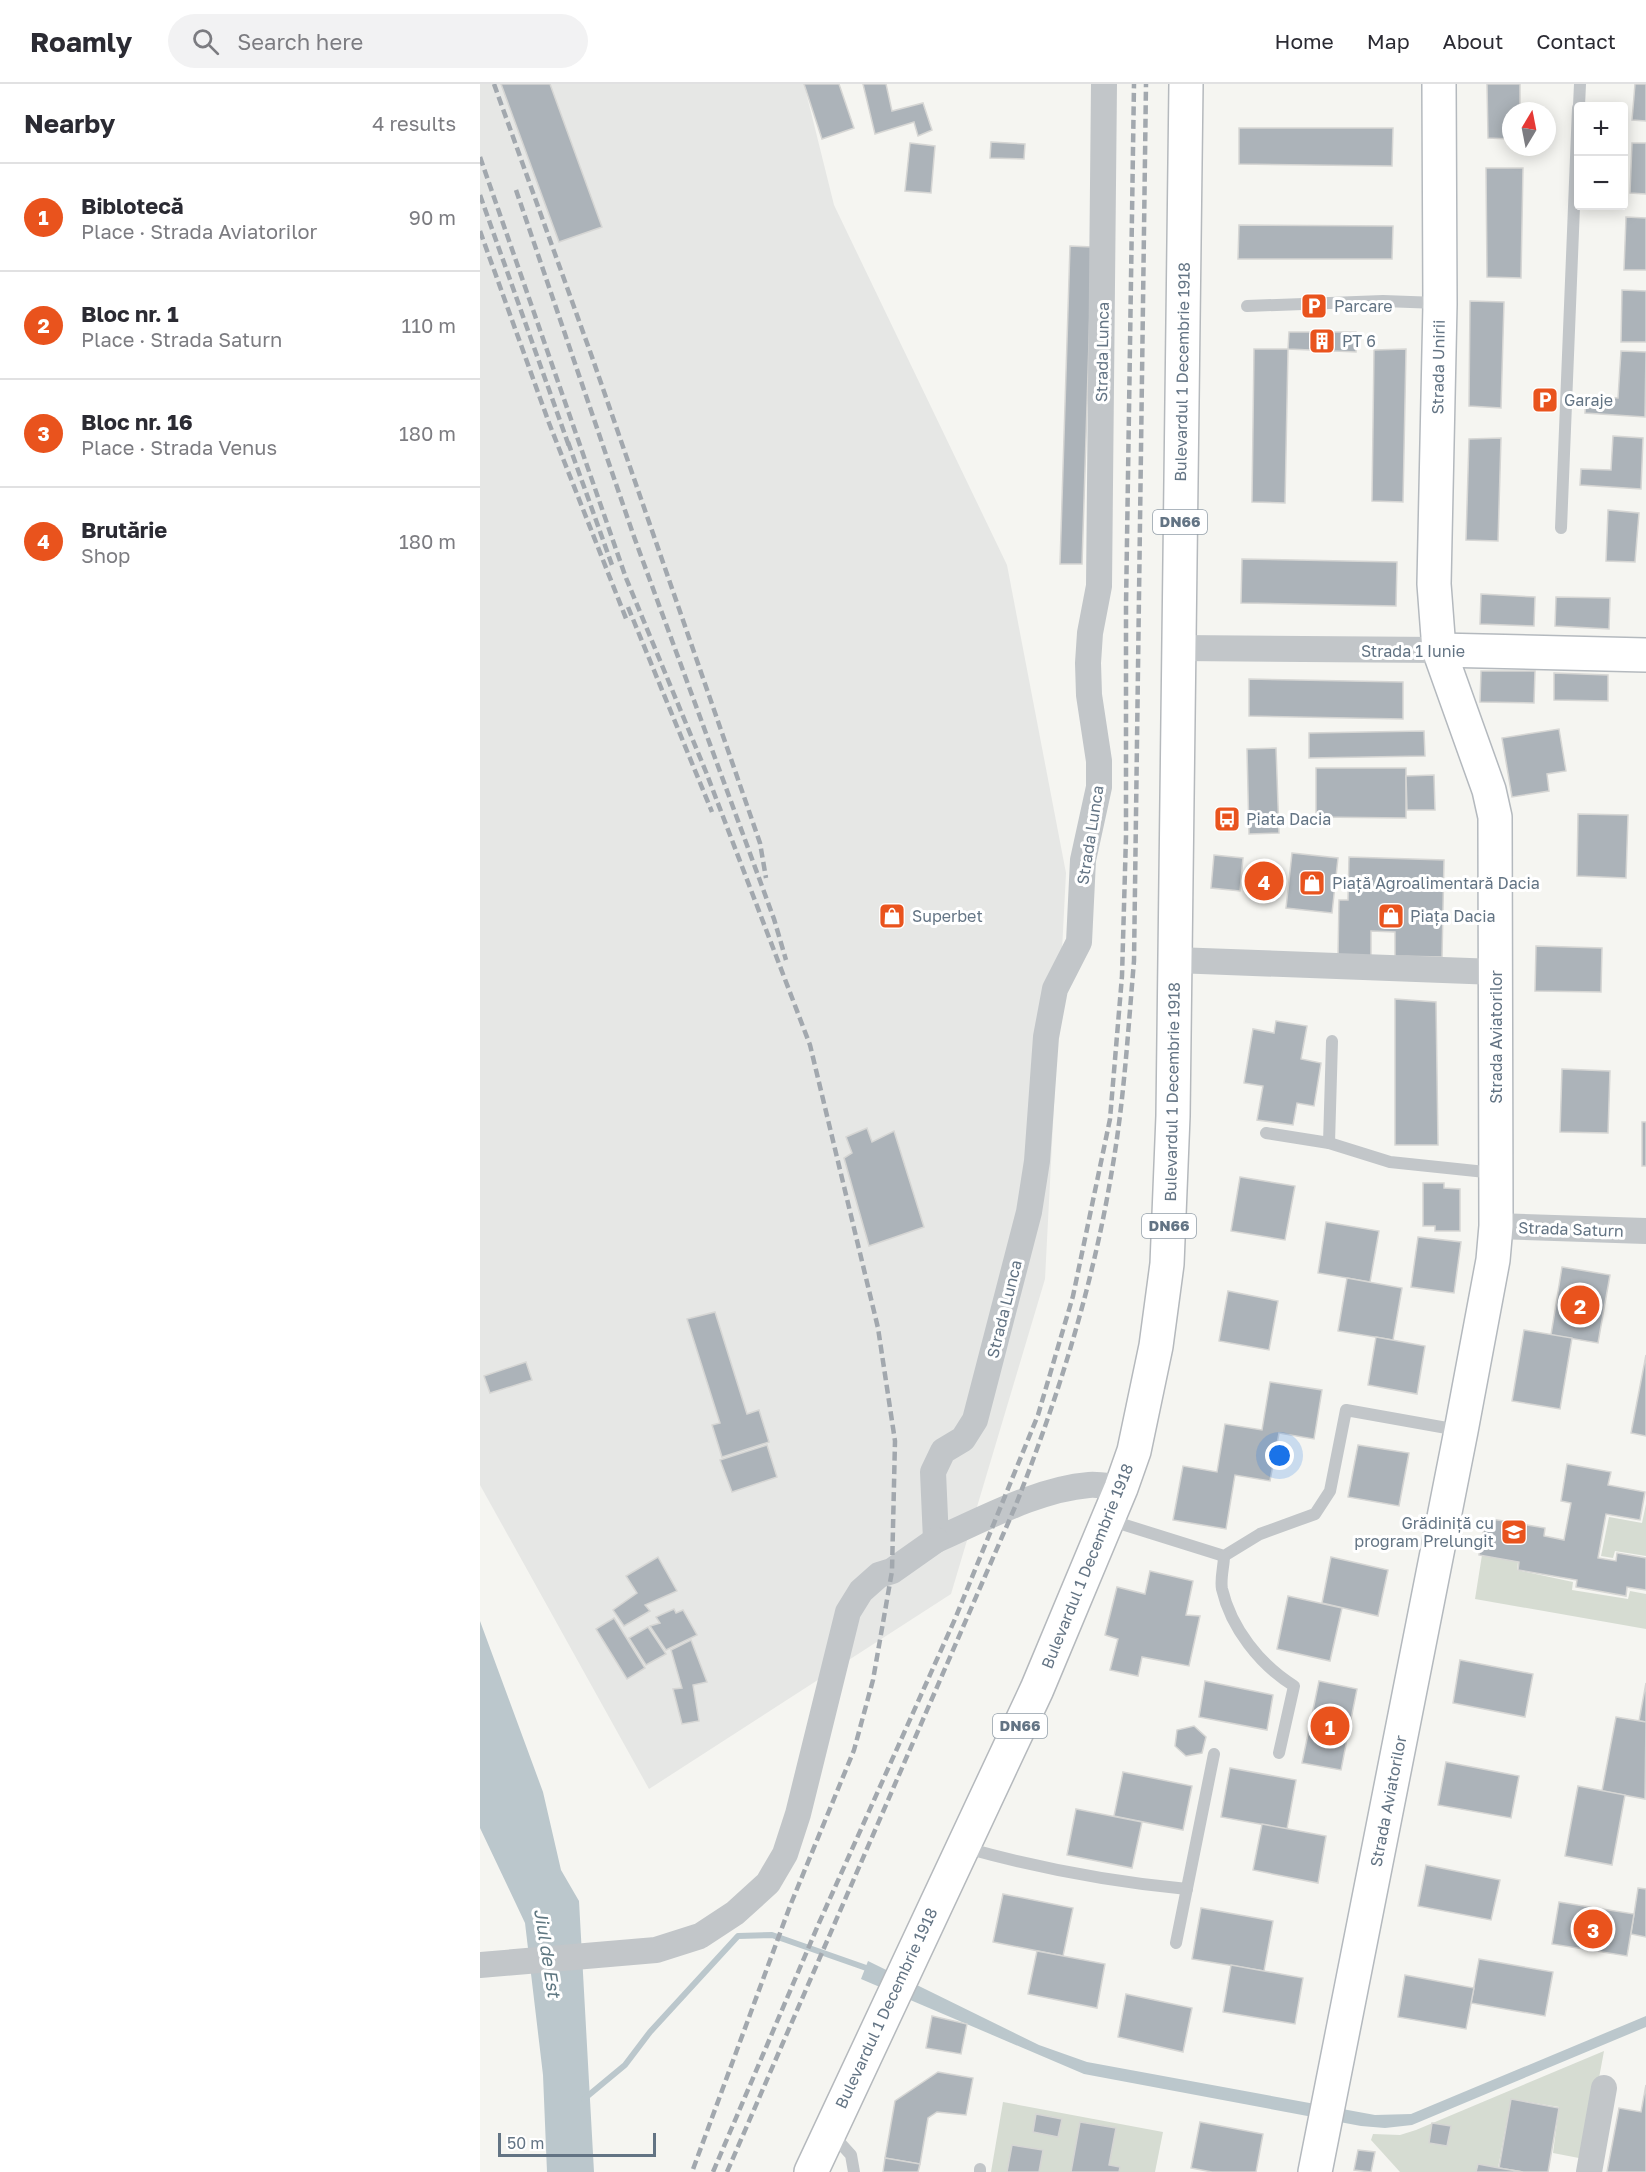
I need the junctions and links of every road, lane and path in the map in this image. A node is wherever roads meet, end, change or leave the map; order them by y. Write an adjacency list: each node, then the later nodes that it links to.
1 (1104, 84): 24 (street, Strada Lunca)
2 (1186, 84): 10 (street, Bulevardul 1 Decembrie 1918 / DN66)
3 (1439, 84): 7 (street, Strada Unirii)
4 (1580, 84): 5 (lane)
5 (1579, 102)
6 (1577, 156): 9 (lane)
7 (1440, 304): 8 (lane); 11 (street, Strada Unirii)
8 (1247, 306)
9 (1561, 528)
10 (1180, 648): 11 (street, Strada 1 Iunie); 13 (street, Bulevardul 1 Decembrie 1918 / DN66)
11 (1439, 650): 12 (street, Strada 1 Iunie); 14 (street, Strada Aviatorilor)
12 (1646, 655)
13 (1175, 960): 14 (street); 22 (street, Bulevardul 1 Decembrie 1918 / DN66)
14 (1496, 972): 18 (street, Strada Aviatorilor)
15 (1332, 1041): 17 (lane)
16 (1266, 1133): 17 (lane)
17 (1329, 1143): 18 (lane)
18 (1496, 1173): 19 (street, Strada Aviatorilor)
19 (1496, 1226): 20 (street, Strada Saturn); 21 (street, Strada Aviatorilor)
20 (1646, 1231)
21 (1461, 1431): 25 (lane); 36 (street, Strada Aviatorilor)
22 (1121, 1488): 23 (street, Bulevardul 1 Decembrie 1918 / DN66); 24 (street)
23 (1108, 1520): 25 (lane); 28 (street, Bulevardul 1 Decembrie 1918 / DN66)
24 (936, 1540): 31 (street)
25 (1224, 1556): 26 (lane)
26 (1279, 1753)
27 (1214, 1754): 29 (lane)
28 (962, 1847): 29 (lane); 33 (street, Bulevardul 1 Decembrie 1918 / DN66)
29 (1187, 1889): 30 (lane)
30 (1176, 1943)
31 (487, 1964)
32 (1604, 2088): 37 (street)
33 (829, 2131): 34 (street, Bulevardul 1 Decembrie 1918 / DN66); 35 (lane)
34 (811, 2172)
35 (854, 2172)
36 (1315, 2172)
37 (1589, 2172)

